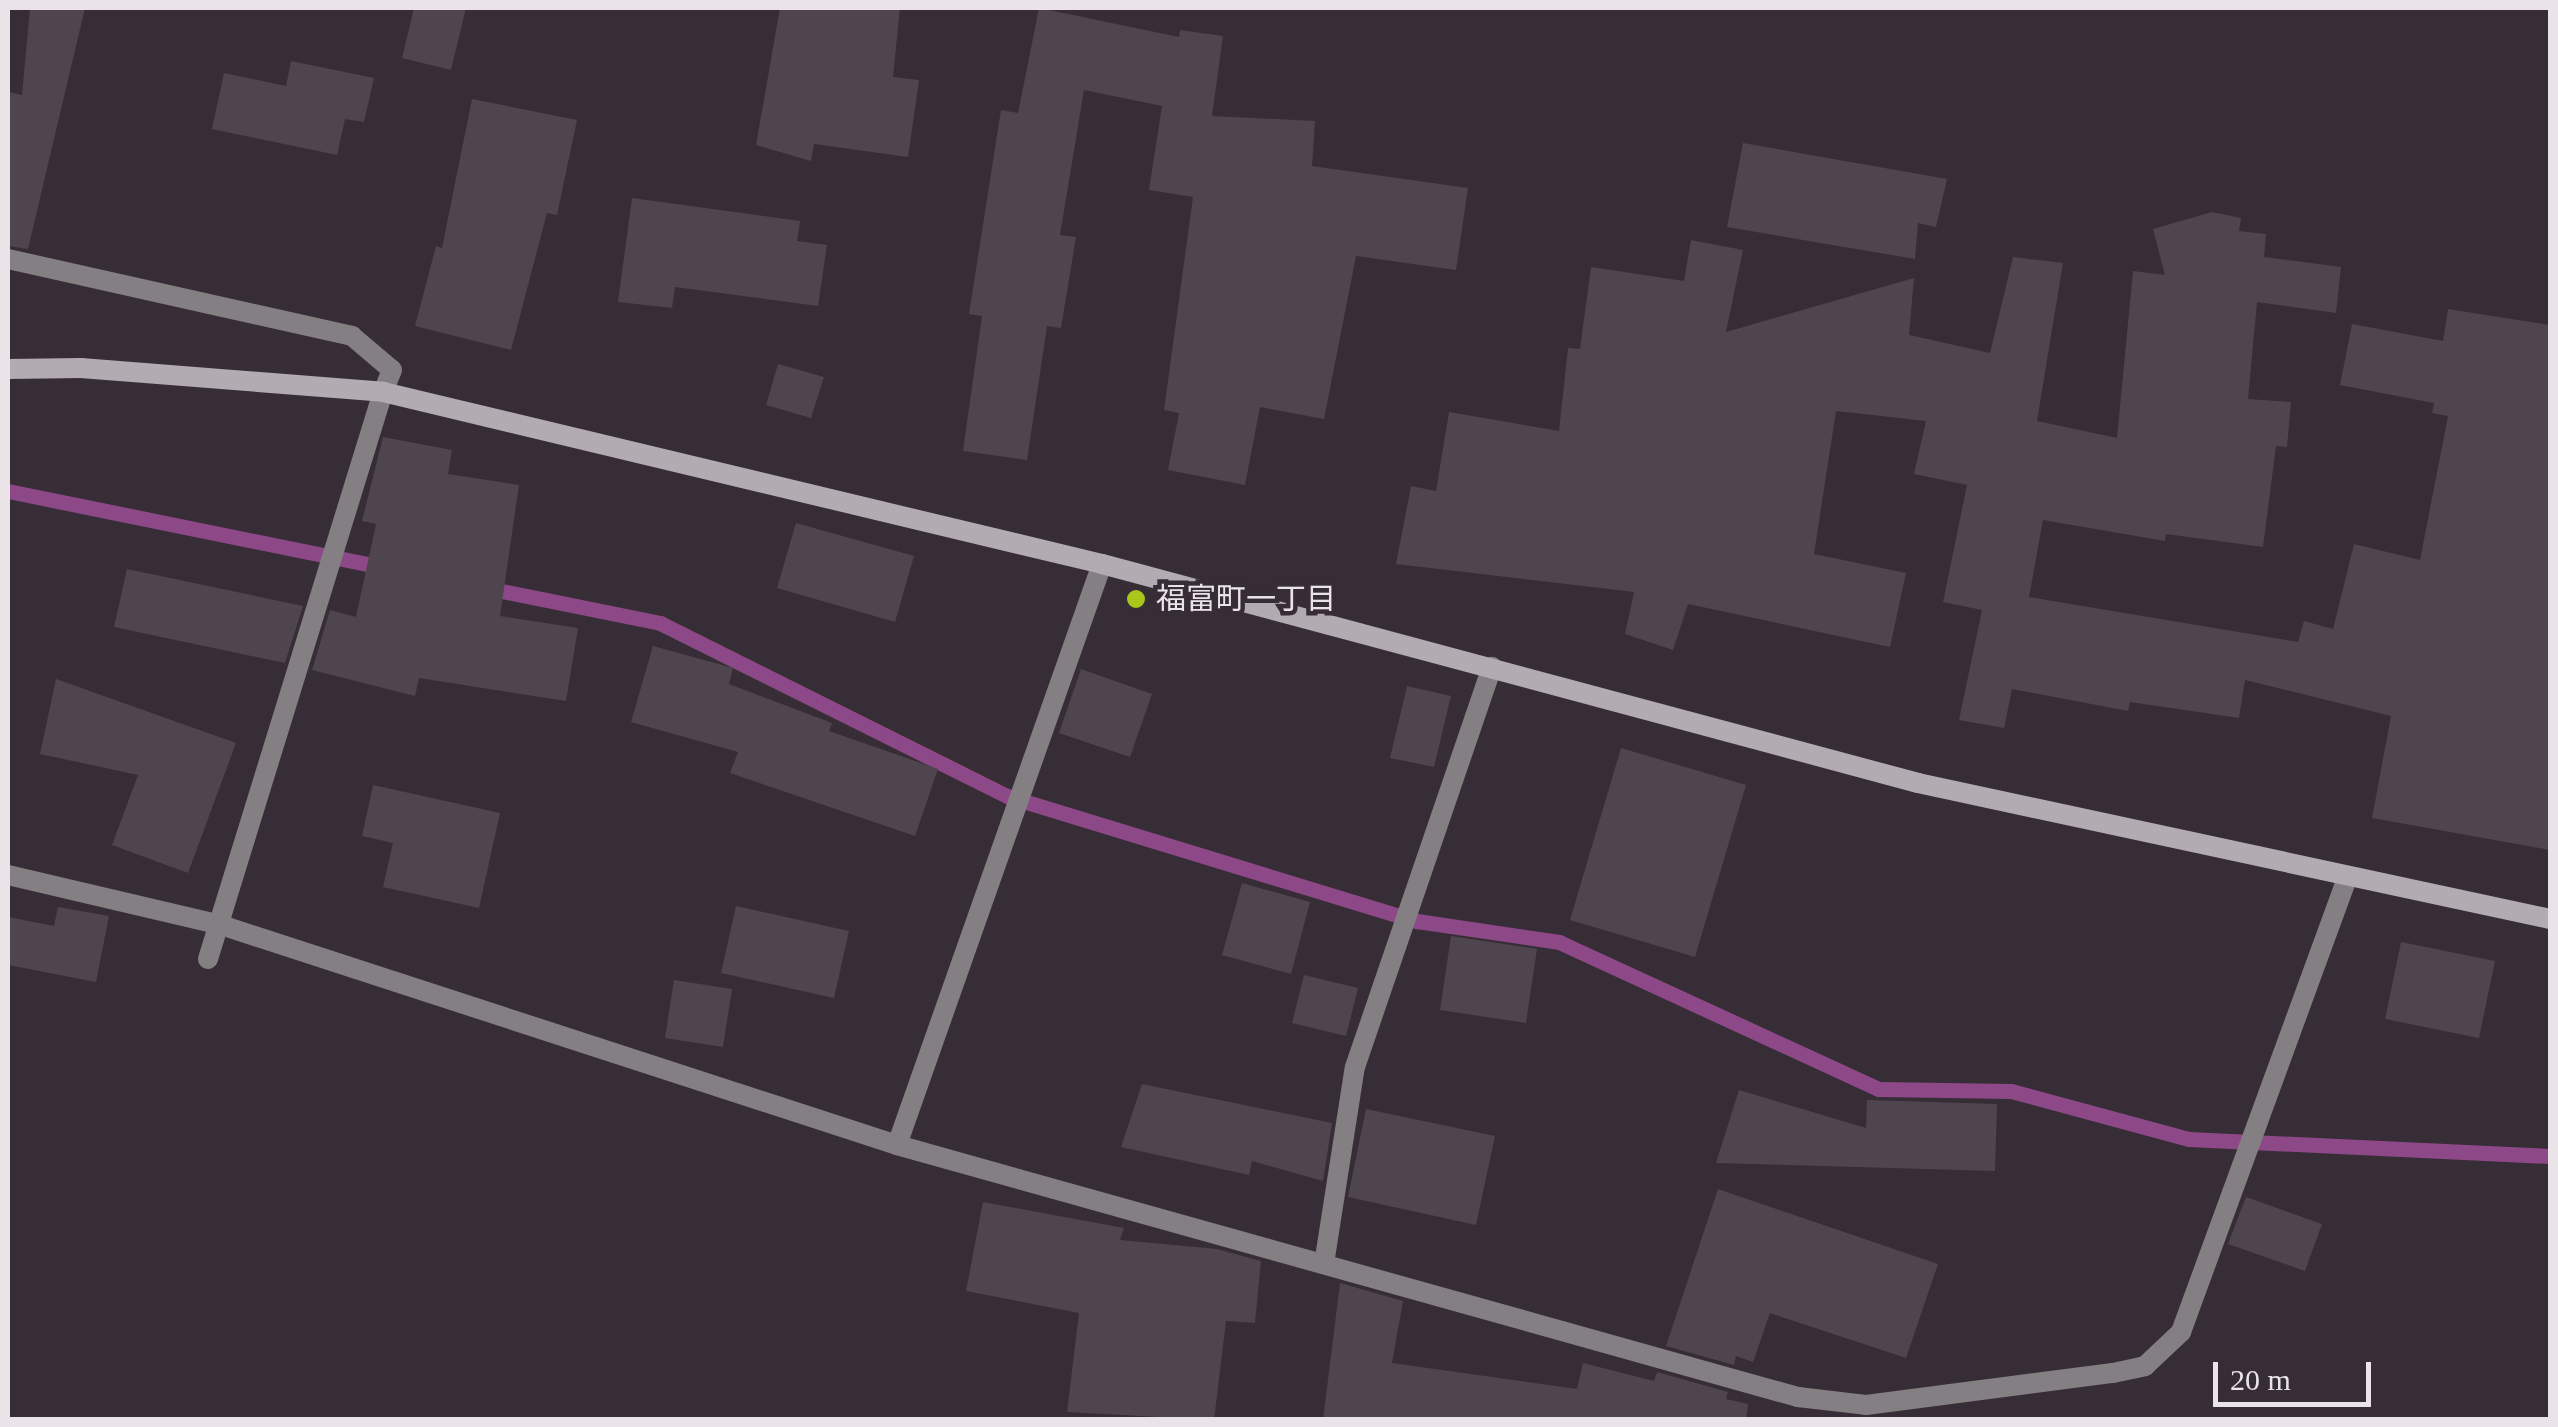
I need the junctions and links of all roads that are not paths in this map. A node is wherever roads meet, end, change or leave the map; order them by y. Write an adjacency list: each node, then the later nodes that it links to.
1 (8, 259): 3 (street)
2 (8, 369): 3 (street)
3 (383, 392): 4 (street); 9 (street)
4 (1102, 564): 5 (street); 11 (street)
5 (1492, 667): 7 (street); 12 (street)
6 (8, 876): 9 (street)
7 (2346, 880): 8 (street); 13 (street)
8 (2550, 919)
9 (221, 924): 10 (street); 11 (street)
10 (208, 959)
11 (897, 1145): 12 (street)
12 (1324, 1264): 13 (street)
13 (1798, 1397): 14 (street)
14 (1795, 1420)

